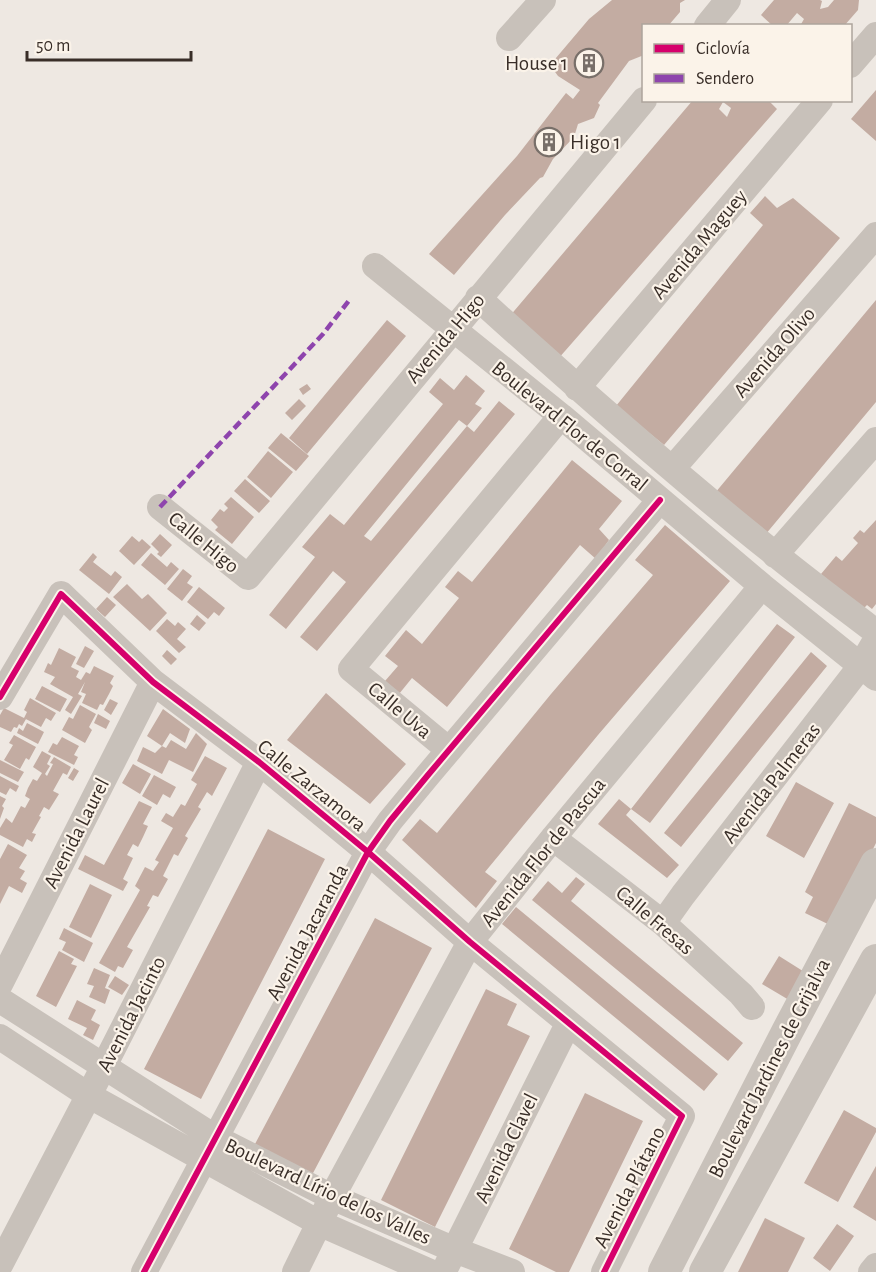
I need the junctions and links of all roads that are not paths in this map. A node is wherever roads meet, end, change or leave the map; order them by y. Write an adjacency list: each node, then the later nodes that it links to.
1 (543, 0): 5 (street)
2 (728, 0): 3 (street)
3 (709, 24)
4 (876, 35): 6 (street)
5 (509, 39)
6 (852, 63)
7 (642, 102): 11 (street, Avenida Higo)
8 (818, 102): 13 (street, Avenida Maguey)
9 (876, 235): 16 (street, Avenida Olivo)
10 (375, 266): 12 (street, Boulevard Flor de Corral)
11 (478, 298): 12 (street, Avenida Higo); 13 (street, Boulevard Flor de Corral)
12 (452, 330): 14 (street, Boulevard Flor de Corral); 20 (street, Avenida Higo)
13 (577, 388): 16 (street, Boulevard Flor de Corral)
14 (561, 416): 17 (street, Boulevard Flor de Corral); 27 (street, Calle Uva)
15 (876, 440): 19 (street)
16 (672, 469): 19 (street, Boulevard Flor de Corral)
17 (660, 500): 21 (street, Boulevard Flor de Corral); 27 (street, Avenida Jacaranda)
18 (160, 507): 20 (street, Calle Higo)
19 (775, 555): 22 (street, Boulevard Flor de Corral)
20 (248, 577)
21 (762, 586): 24 (street, Boulevard Flor de Corral); 29 (street, Avenida Flor de Pascua)
22 (876, 632)
23 (876, 640): 24 (street, Avenida Palmeras)
24 (868, 672): 32 (street, Avenida Palmeras)
25 (153, 682): 26 (street, Calle Zarzamora); 28 (street, Calle Zarzamora); 35 (street, Avenida Laurel)
26 (0, 697)
27 (449, 750): 30 (street, Avenida Jacaranda)
28 (260, 762): 30 (street, Calle Zarzamora); 40 (street, Avenida Jacinto)
29 (553, 838): 32 (street, Calle Fresas); 33 (street, Avenida Flor de Pascua)
30 (368, 852): 33 (street, Calle Zarzamora); 43 (street, Avenida Jacaranda)
31 (876, 864): 54 (street, Boulevard Jardines de Grijalva)
32 (663, 923): 37 (street, Calle Fresas)
33 (470, 942): 38 (street, Calle Zarzamora); 44 (street, Avenida Flor de Pascua)
34 (876, 960): 55 (street, Boulevard Jardines de Grijalva)
35 (0, 984)
36 (0, 1000): 40 (street, Boulevard Lírio de los Valles)
37 (752, 1007)
38 (568, 1023): 42 (street, Calle Zarzamora); 46 (street, Avenida Clavel)
39 (0, 1037): 41 (street, Boulevard Lírio de los Valles)
40 (104, 1066): 41 (street, Avenida Jacinto); 43 (street, Boulevard Lírio de los Valles)
41 (88, 1095): 43 (street, Boulevard Lírio de los Valles); 47 (street, Avenida Jacinto)
42 (682, 1116): 53 (street, Avenida Plátano)
43 (210, 1149): 44 (street, Boulevard Lírio de los Valles); 45 (street, Boulevard Lírio de los Valles); 49 (street, Avenida Jacaranda)
44 (332, 1197): 45 (street, Avenida Flor de Pascua); 46 (street, Boulevard Lírio de los Valles)
45 (319, 1223): 50 (street, Avenida Flor de Pascua); 51 (street, Boulevard Lírio de los Valles)
46 (449, 1261): 52 (street, Boulevard Lírio de los Valles)
47 (0, 1265)
48 (876, 1266): 56 (street)
49 (144, 1272)
50 (295, 1272)
51 (430, 1272)
52 (512, 1272)
53 (604, 1272)
54 (664, 1272)
55 (705, 1272)
56 (871, 1272)

